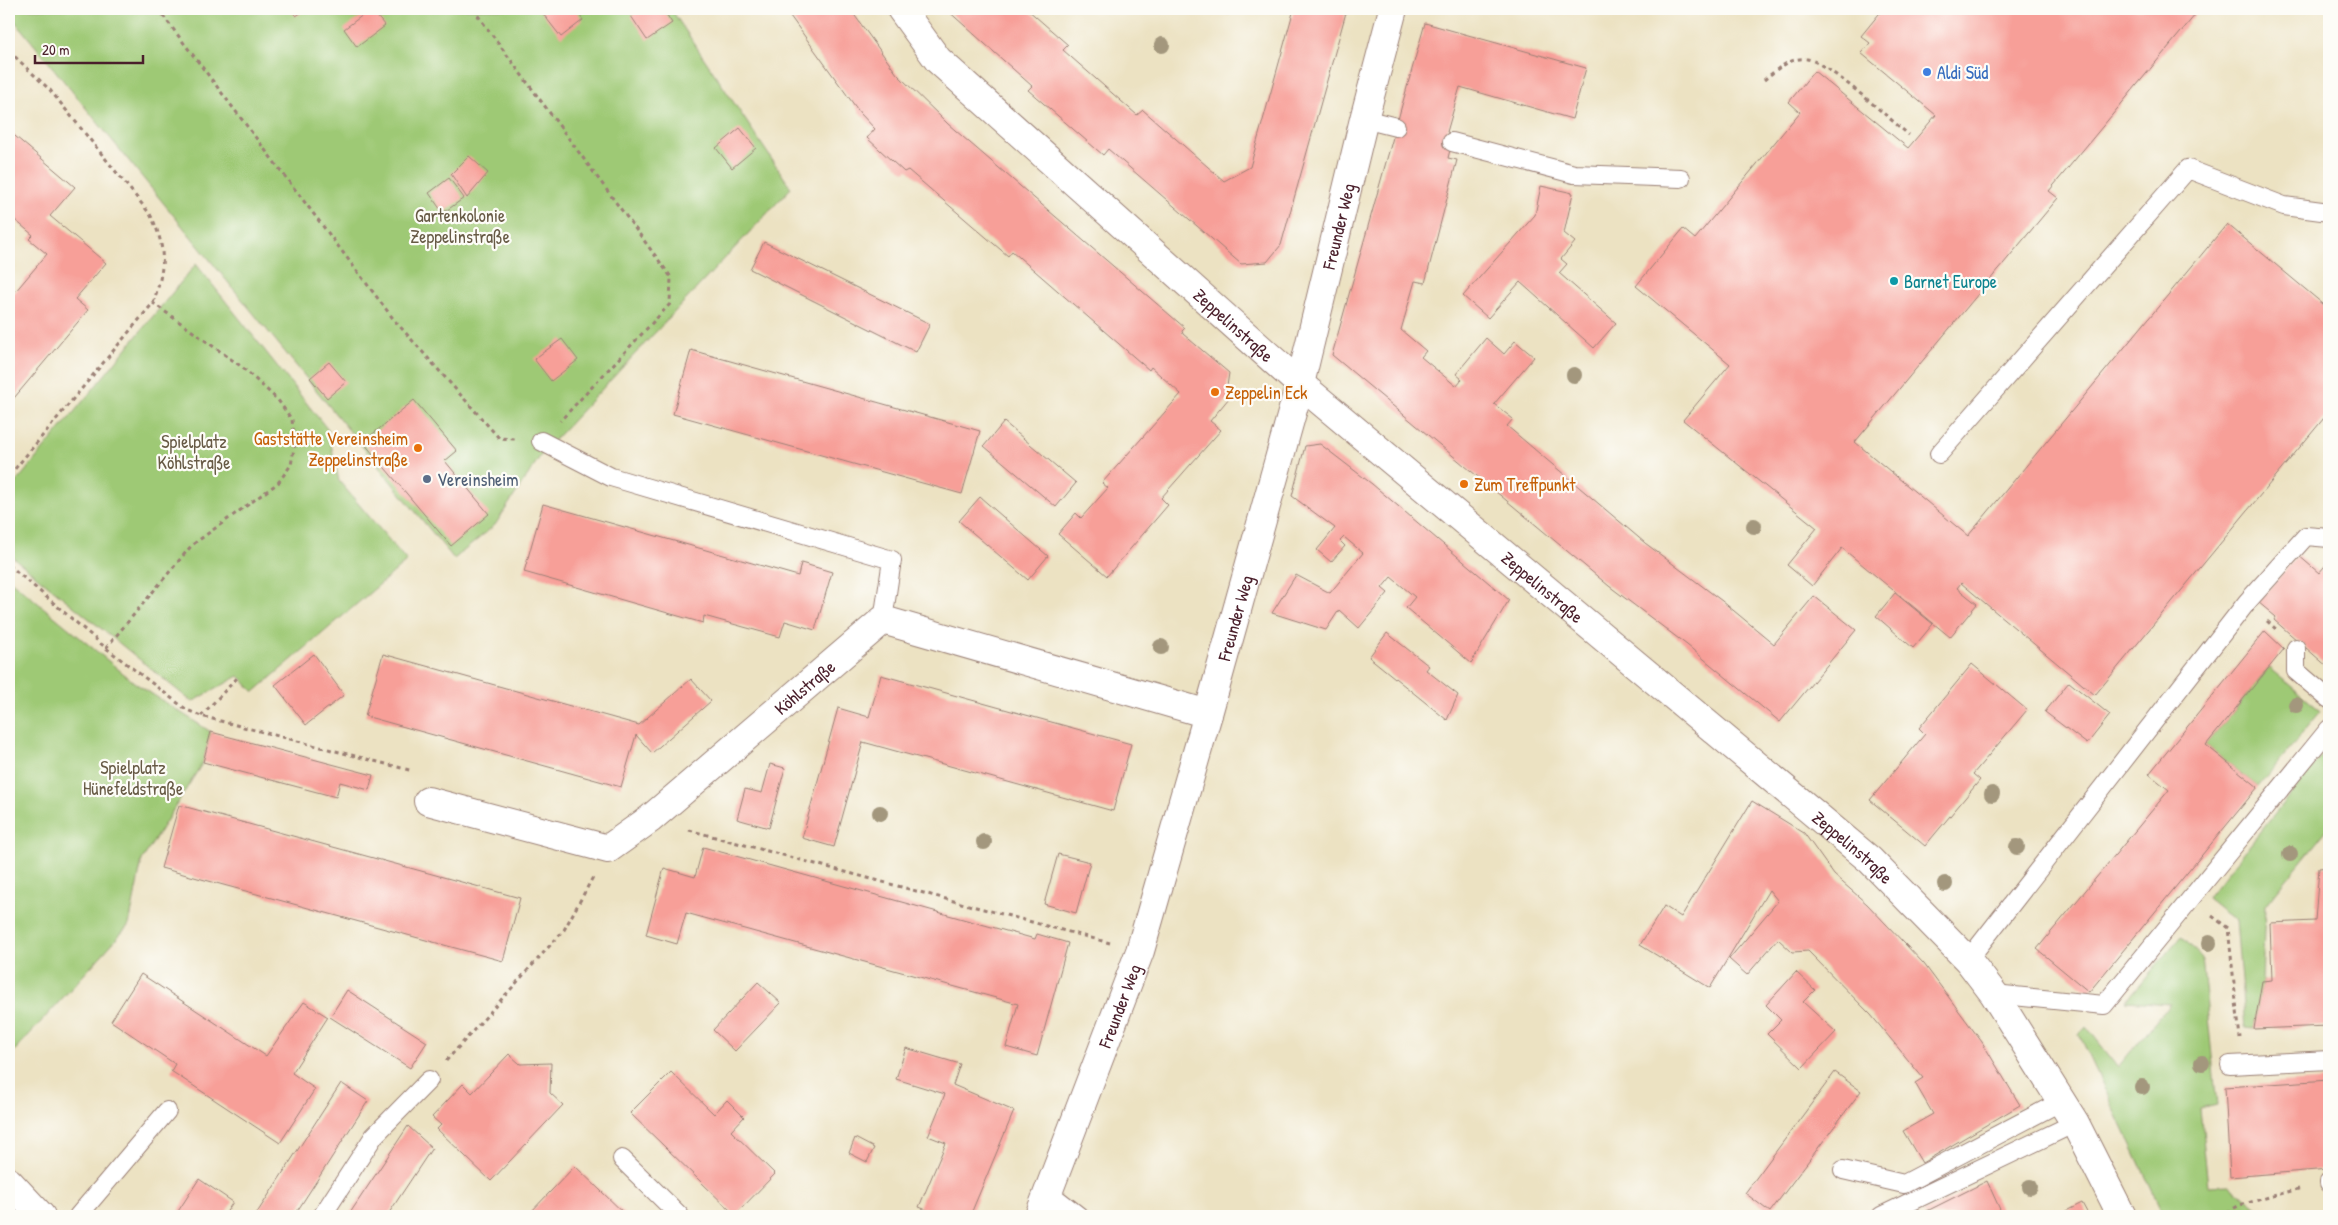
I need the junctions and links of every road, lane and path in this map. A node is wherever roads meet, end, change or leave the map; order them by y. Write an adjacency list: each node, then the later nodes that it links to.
1 (158, 9): 15 (path)
2 (473, 9): 15 (path)
3 (901, 9): 14 (street, Zeppelinstraße)
4 (1393, 9): 7 (street, Freunder Weg)
5 (9, 51): 13 (path)
6 (1764, 80): 9 (path)
7 (1364, 119): 8 (lane); 14 (street, Freunder Weg)
8 (1396, 127)
9 (1909, 135)
10 (1452, 142): 11 (lane)
11 (1680, 178)
12 (2329, 212): 16 (lane)
13 (153, 303): 17 (path); 22 (path)
14 (1300, 384): 26 (street, Freunder Weg); 34 (street, Zeppelinstraße)
15 (541, 441): 21 (lane)
16 (1939, 454)
17 (9, 476)
18 (2329, 538): 20 (lane)
19 (9, 565): 22 (path)
20 (2247, 602): 23 (path); 34 (lane)
21 (883, 620): 26 (street); 30 (street, Köhlstraße)
22 (106, 648): 27 (path)
23 (2296, 648): 25 (lane)
24 (239, 676): 27 (path)
25 (2329, 699)
26 (1208, 714): 33 (street, Freunder Weg)
27 (201, 716): 29 (path)
28 (2329, 729): 32 (lane)
29 (428, 801): 31 (street)
30 (650, 819): 31 (street, Köhlstraße); 33 (path)
31 (608, 849): 38 (path)
32 (2190, 898): 35 (lane); 37 (path)
33 (1140, 951): 45 (street, Freunder Weg)
34 (1968, 960): 35 (street, Zeppelinstraße)
35 (1994, 994): 40 (street, Zeppelinstraße)
36 (2329, 1060): 37 (lane)
37 (2236, 1065)
38 (429, 1080): 48 (lane)
39 (167, 1111): 47 (lane)
40 (2069, 1112): 42 (lane); 51 (lane); 52 (street, Zeppelinstraße)
41 (622, 1159): 49 (lane)
42 (1843, 1170)
43 (9, 1182): 46 (street)
44 (2329, 1182): 53 (path)
45 (1043, 1204): 50 (lane)
46 (40, 1216)
47 (78, 1216)
48 (322, 1216)
49 (680, 1216)
50 (1079, 1216)
51 (1882, 1216)
52 (2122, 1216)
53 (2220, 1216)

